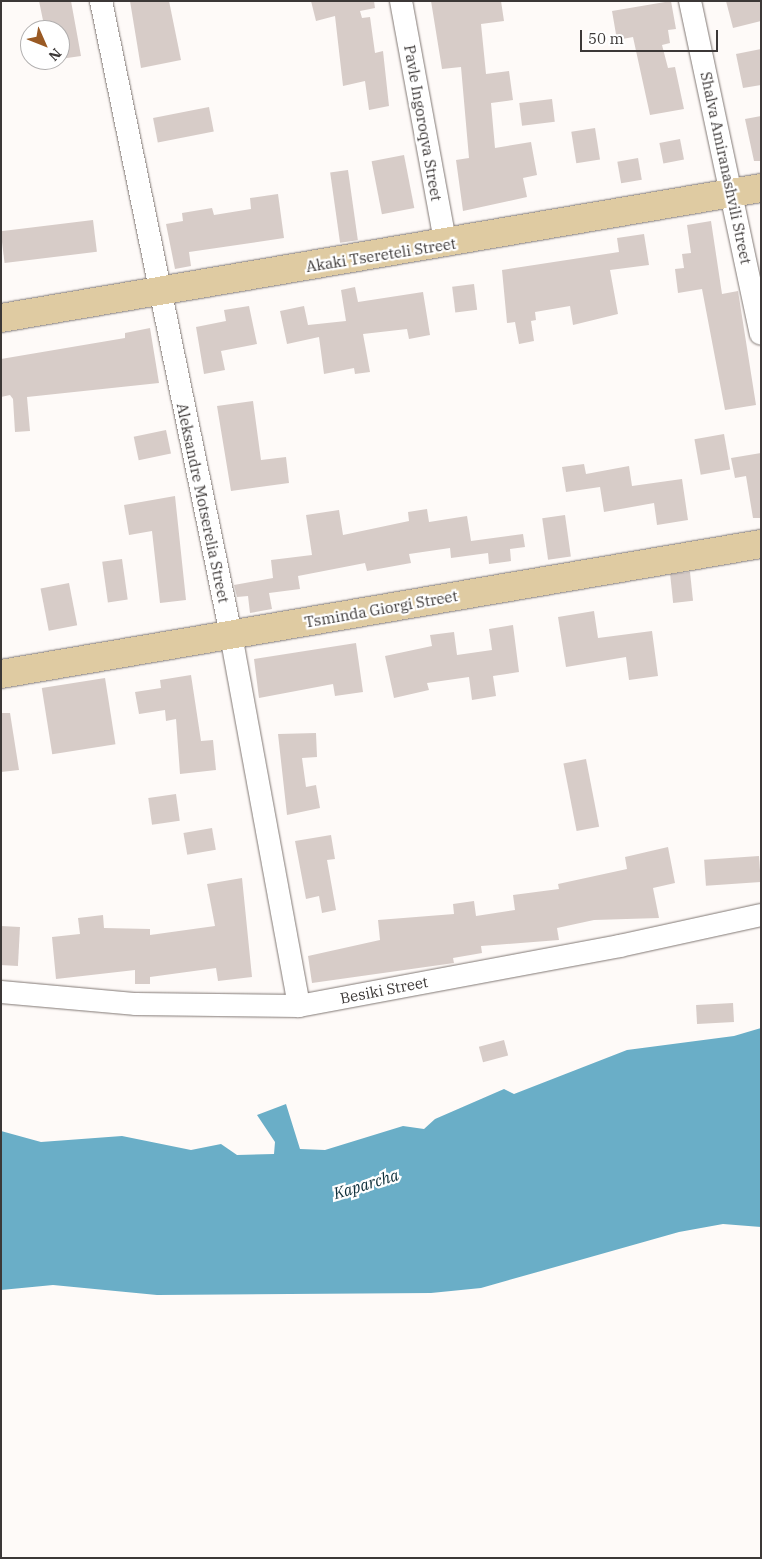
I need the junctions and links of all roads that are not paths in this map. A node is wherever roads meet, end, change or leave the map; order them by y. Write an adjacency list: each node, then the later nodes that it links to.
1 (101, 1): 7 (street, Aleksandre Motserelia Street)
2 (401, 1): 6 (street, Pavle Ingoroqva Street)
3 (690, 1): 5 (street, Shalva Amiranashvili Street)
4 (761, 188): 5 (main road, Akaki Tsereteli Street)
5 (731, 194): 6 (main road, Akaki Tsereteli Street); 9 (street, Shalva Amiranashvili Street)
6 (446, 245): 7 (main road, Akaki Tsereteli Street)
7 (157, 289): 8 (main road, Akaki Tsereteli Street); 11 (street, Aleksandre Motserelia Street)
8 (1, 318)
9 (761, 334)
10 (761, 544): 11 (main road, Tsminda Giorgi Street)
11 (231, 635): 12 (main road, Tsminda Giorgi Street); 15 (street, Aleksandre Motserelia Street)
12 (1, 674)
13 (761, 914): 15 (street, Besiki Street)
14 (1, 992): 15 (street, Besiki Street)
15 (299, 1006)

